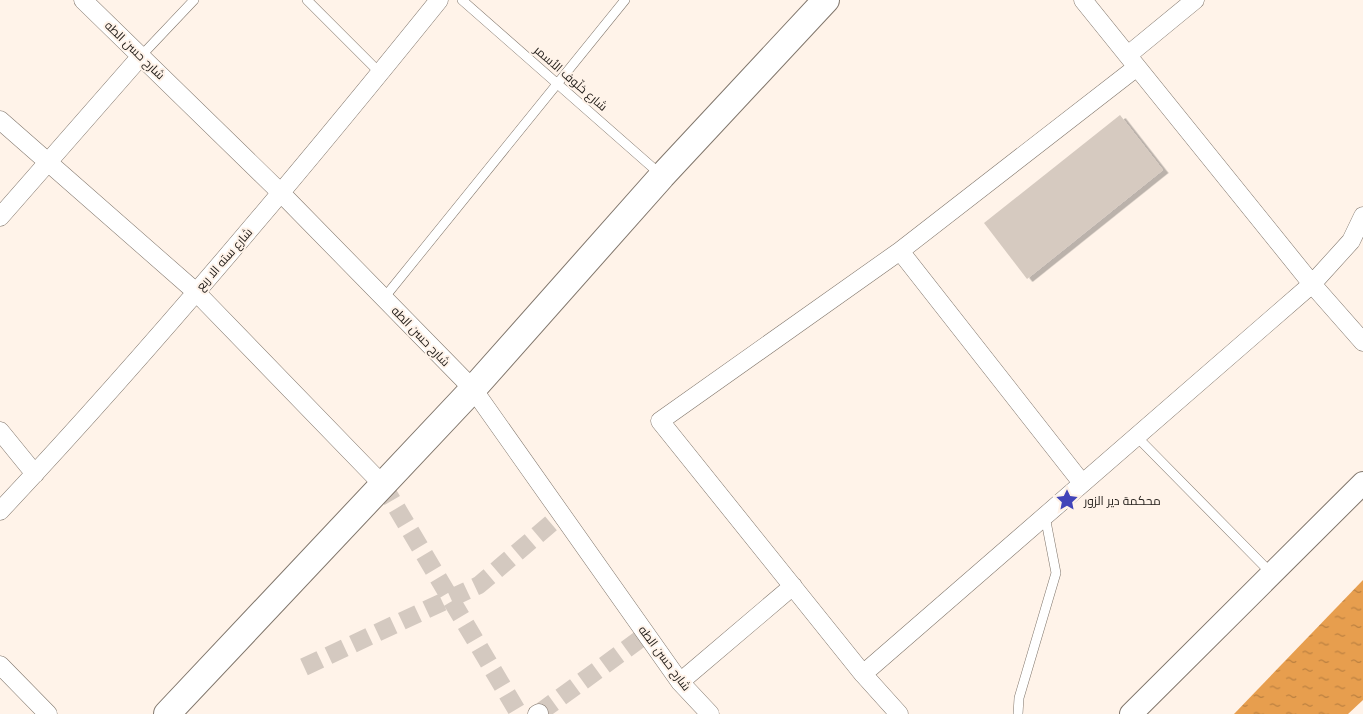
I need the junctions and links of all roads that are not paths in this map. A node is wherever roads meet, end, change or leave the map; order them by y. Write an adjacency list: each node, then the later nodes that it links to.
1 (83, 0): 10 (street, شارح حسن الطه)
2 (194, 0): 10 (lane)
3 (307, 0): 12 (lane)
4 (439, 0): 12 (street, شارع سته الا ربع)
5 (462, 0): 13 (lane, شارع خلّوف الأسمر)
6 (626, 0): 13 (lane)
7 (826, 0): 16 (main road)
8 (1083, 0): 11 (street)
9 (1196, 0): 11 (street)
10 (140, 56): 15 (street); 17 (street, شارح حسن الطه)
11 (1132, 61): 20 (street); 21 (street)
12 (380, 74): 17 (street, شارع سته الا ربع)
13 (557, 83): 16 (lane, شارع خلّوف الأسمر); 23 (lane)
14 (0, 120): 15 (street)
15 (48, 162): 19 (street); 22 (street)
16 (662, 176): 25 (main road)
17 (281, 193): 22 (street, شارع سته الا ربع); 23 (street, شارح حسن الطه)
18 (1363, 216): 21 (street)
19 (0, 217)
20 (900, 251): 29 (street); 35 (street)
21 (1312, 284): 24 (street); 27 (street)
22 (196, 292): 28 (street, شارع سته الا ربع); 31 (street)
23 (384, 298): 25 (street, شارح حسن الطه)
24 (1363, 342)
25 (473, 389): 31 (main road); 38 (street, شارح حسن الطه)
26 (0, 432): 28 (street)
27 (1137, 437): 29 (street); 34 (lane)
28 (35, 474): 32 (street, شارع سته الا ربع)
29 (1082, 483): 33 (street)
30 (1363, 483): 34 (street)
31 (383, 484): 40 (main road)
32 (0, 511)
33 (1045, 516): 37 (street); 43 (lane)
34 (1272, 574): 44 (street)
35 (793, 586): 37 (street); 38 (street)
36 (0, 665): 39 (street)
37 (863, 674): 42 (street)
38 (680, 682): 41 (street, شارح حسن الطه)
39 (48, 714)
40 (167, 714)
41 (710, 714)
42 (899, 714)
43 (1018, 714)
44 (1131, 714)

